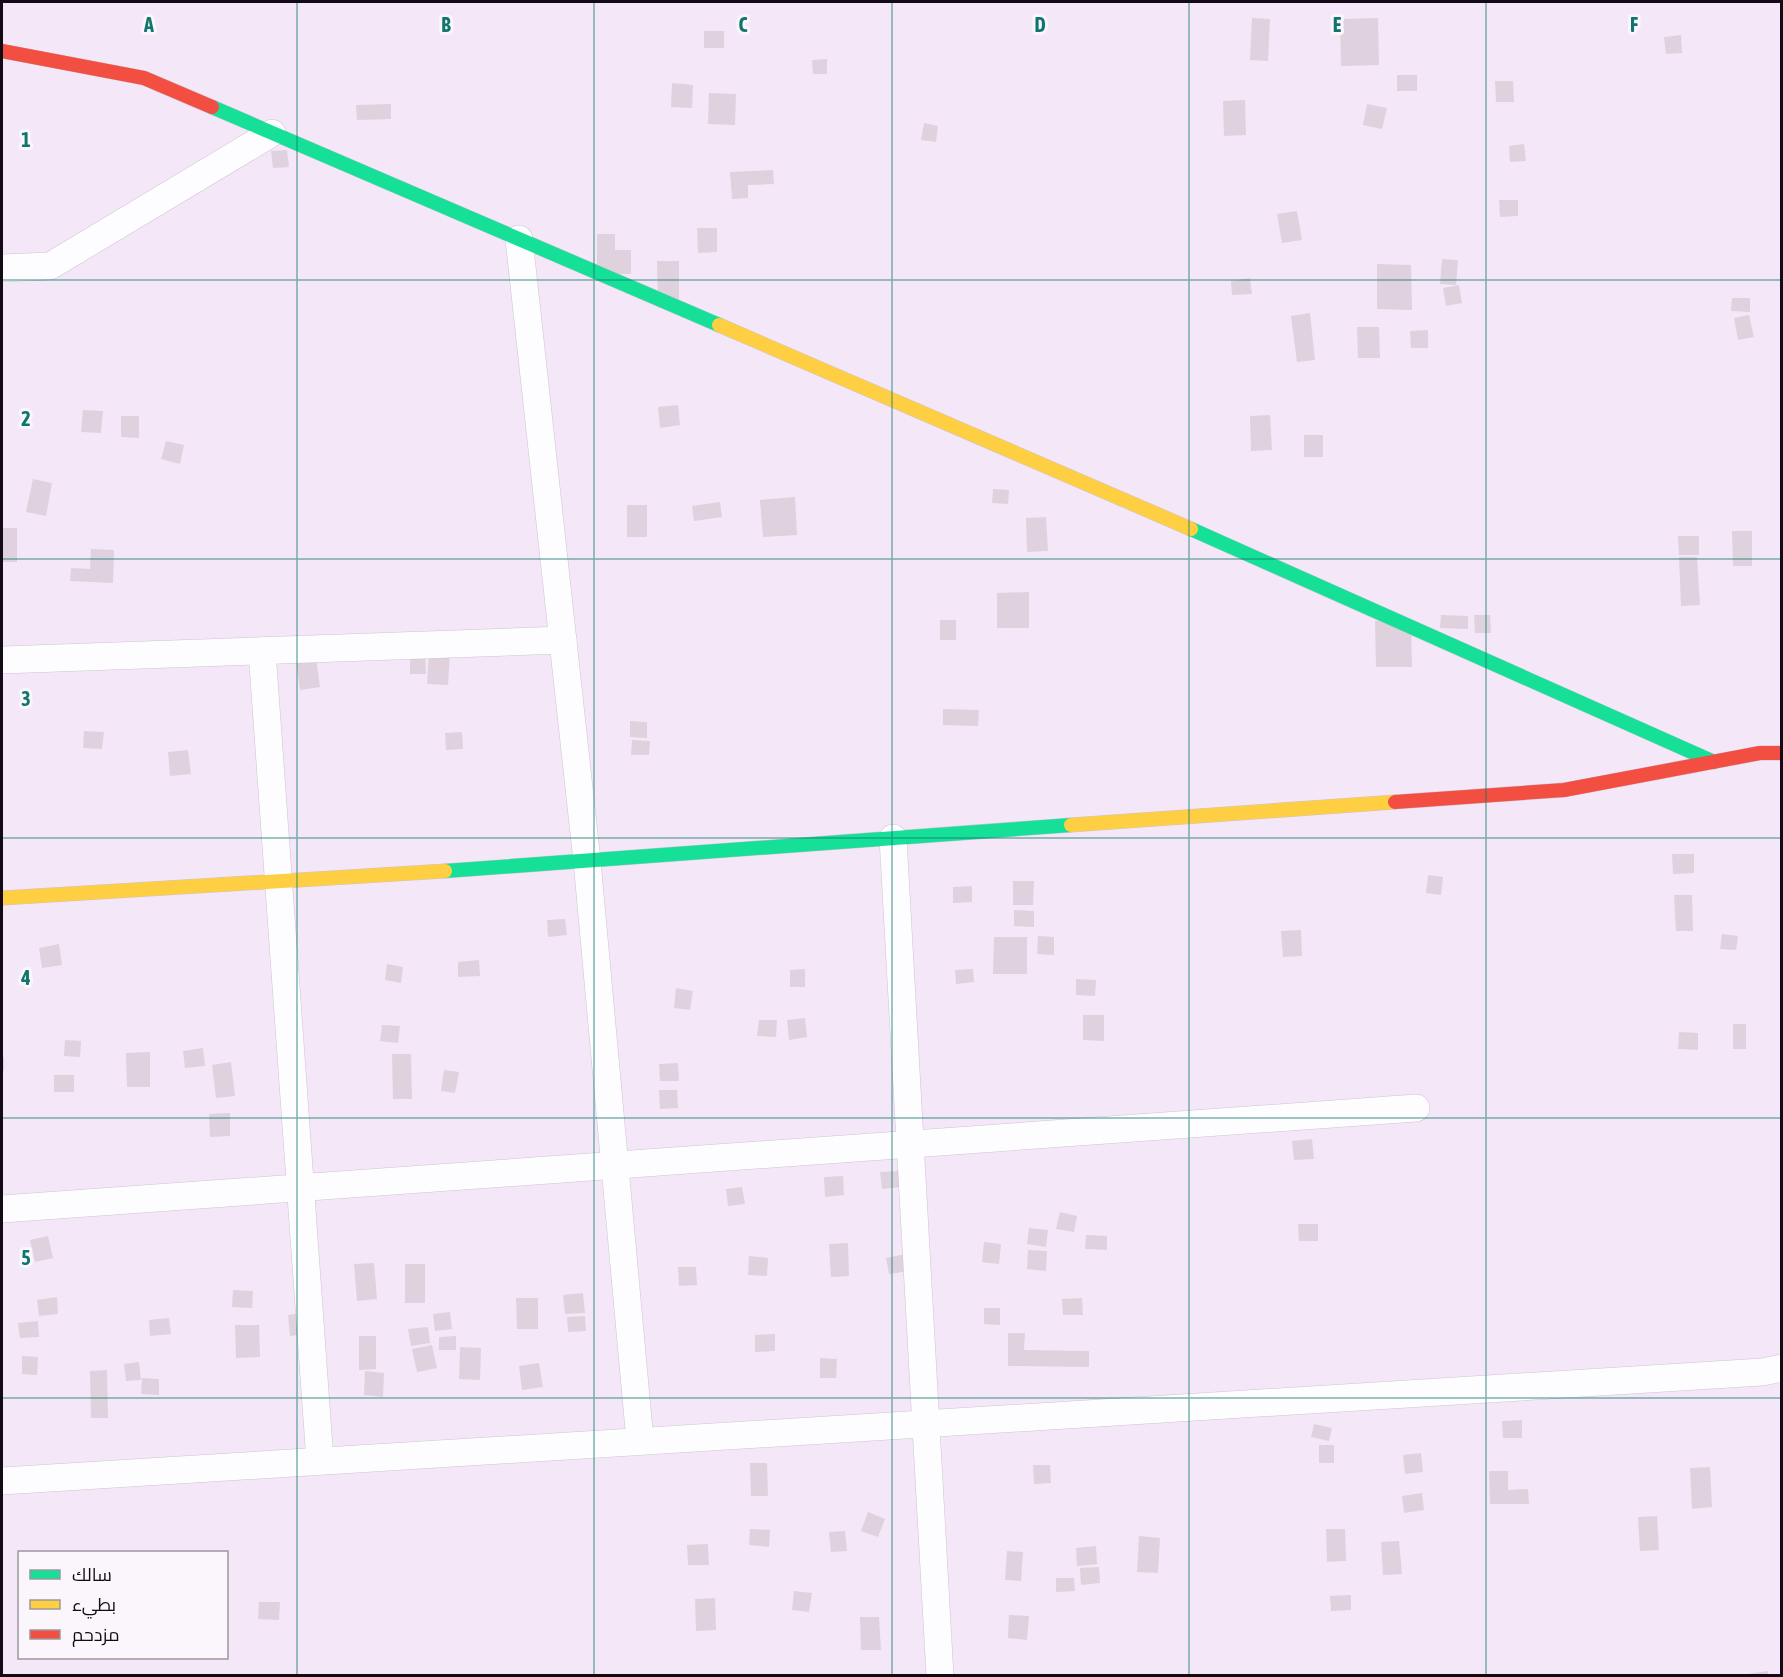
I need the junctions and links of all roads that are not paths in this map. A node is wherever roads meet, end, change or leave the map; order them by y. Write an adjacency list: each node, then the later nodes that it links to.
1 (2, 51): 2 (street)
2 (273, 133): 3 (street); 4 (street)
3 (519, 239): 5 (street); 9 (street)
4 (2, 268)
5 (563, 640): 6 (street); 11 (street)
6 (262, 651): 7 (street); 12 (street)
7 (2, 660)
8 (1782, 753): 9 (street)
9 (1714, 762): 10 (street)
10 (892, 838): 11 (street); 15 (street)
11 (587, 861): 12 (street); 16 (street)
12 (278, 881): 13 (street); 17 (street)
13 (2, 898)
14 (1416, 1108): 15 (street)
15 (910, 1144): 16 (street); 20 (street)
16 (615, 1165): 17 (street); 21 (street)
17 (300, 1188): 18 (street); 22 (street)
18 (2, 1209)
19 (1782, 1368): 20 (street)
20 (926, 1424): 21 (street); 24 (street)
21 (640, 1442): 22 (street)
22 (320, 1461): 23 (street)
23 (2, 1481)
24 (940, 1676)

